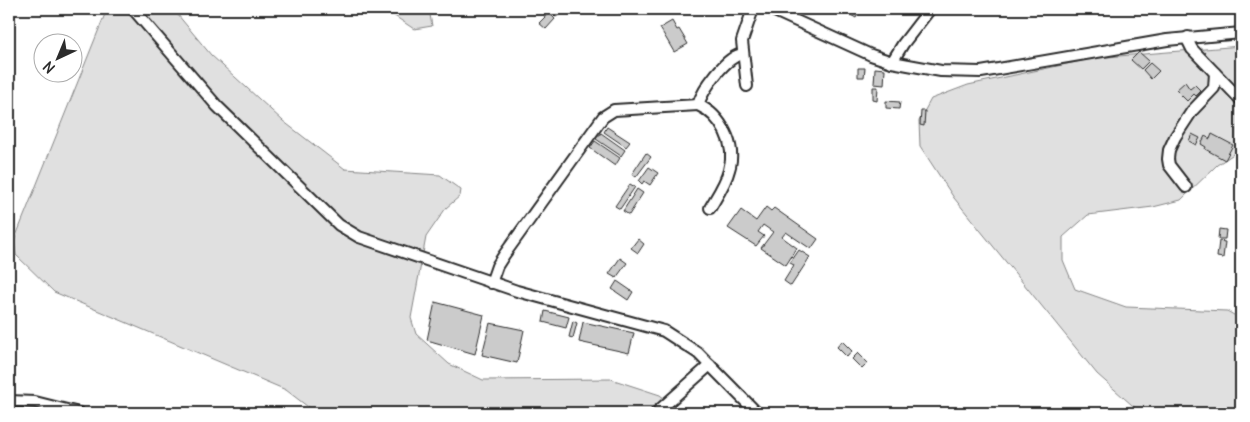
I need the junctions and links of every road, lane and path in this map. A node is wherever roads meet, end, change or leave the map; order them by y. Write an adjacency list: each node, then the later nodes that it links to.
1 (133, 9): 15 (street)
2 (753, 9): 7 (street)
3 (770, 9): 8 (street)
4 (930, 9): 8 (street)
5 (1241, 33): 6 (street)
6 (1188, 37): 8 (street); 9 (street)
7 (743, 54): 10 (street); 12 (street)
8 (892, 62)
9 (1215, 73): 11 (street); 13 (street)
10 (747, 86)
11 (1241, 100)
12 (698, 105): 14 (street); 15 (street)
13 (1186, 187)
14 (710, 208)
15 (491, 282): 16 (street)
16 (710, 365): 19 (street); 20 (street)
17 (9, 401): 18 (street)
18 (79, 413)
19 (656, 413)
20 (757, 413)

